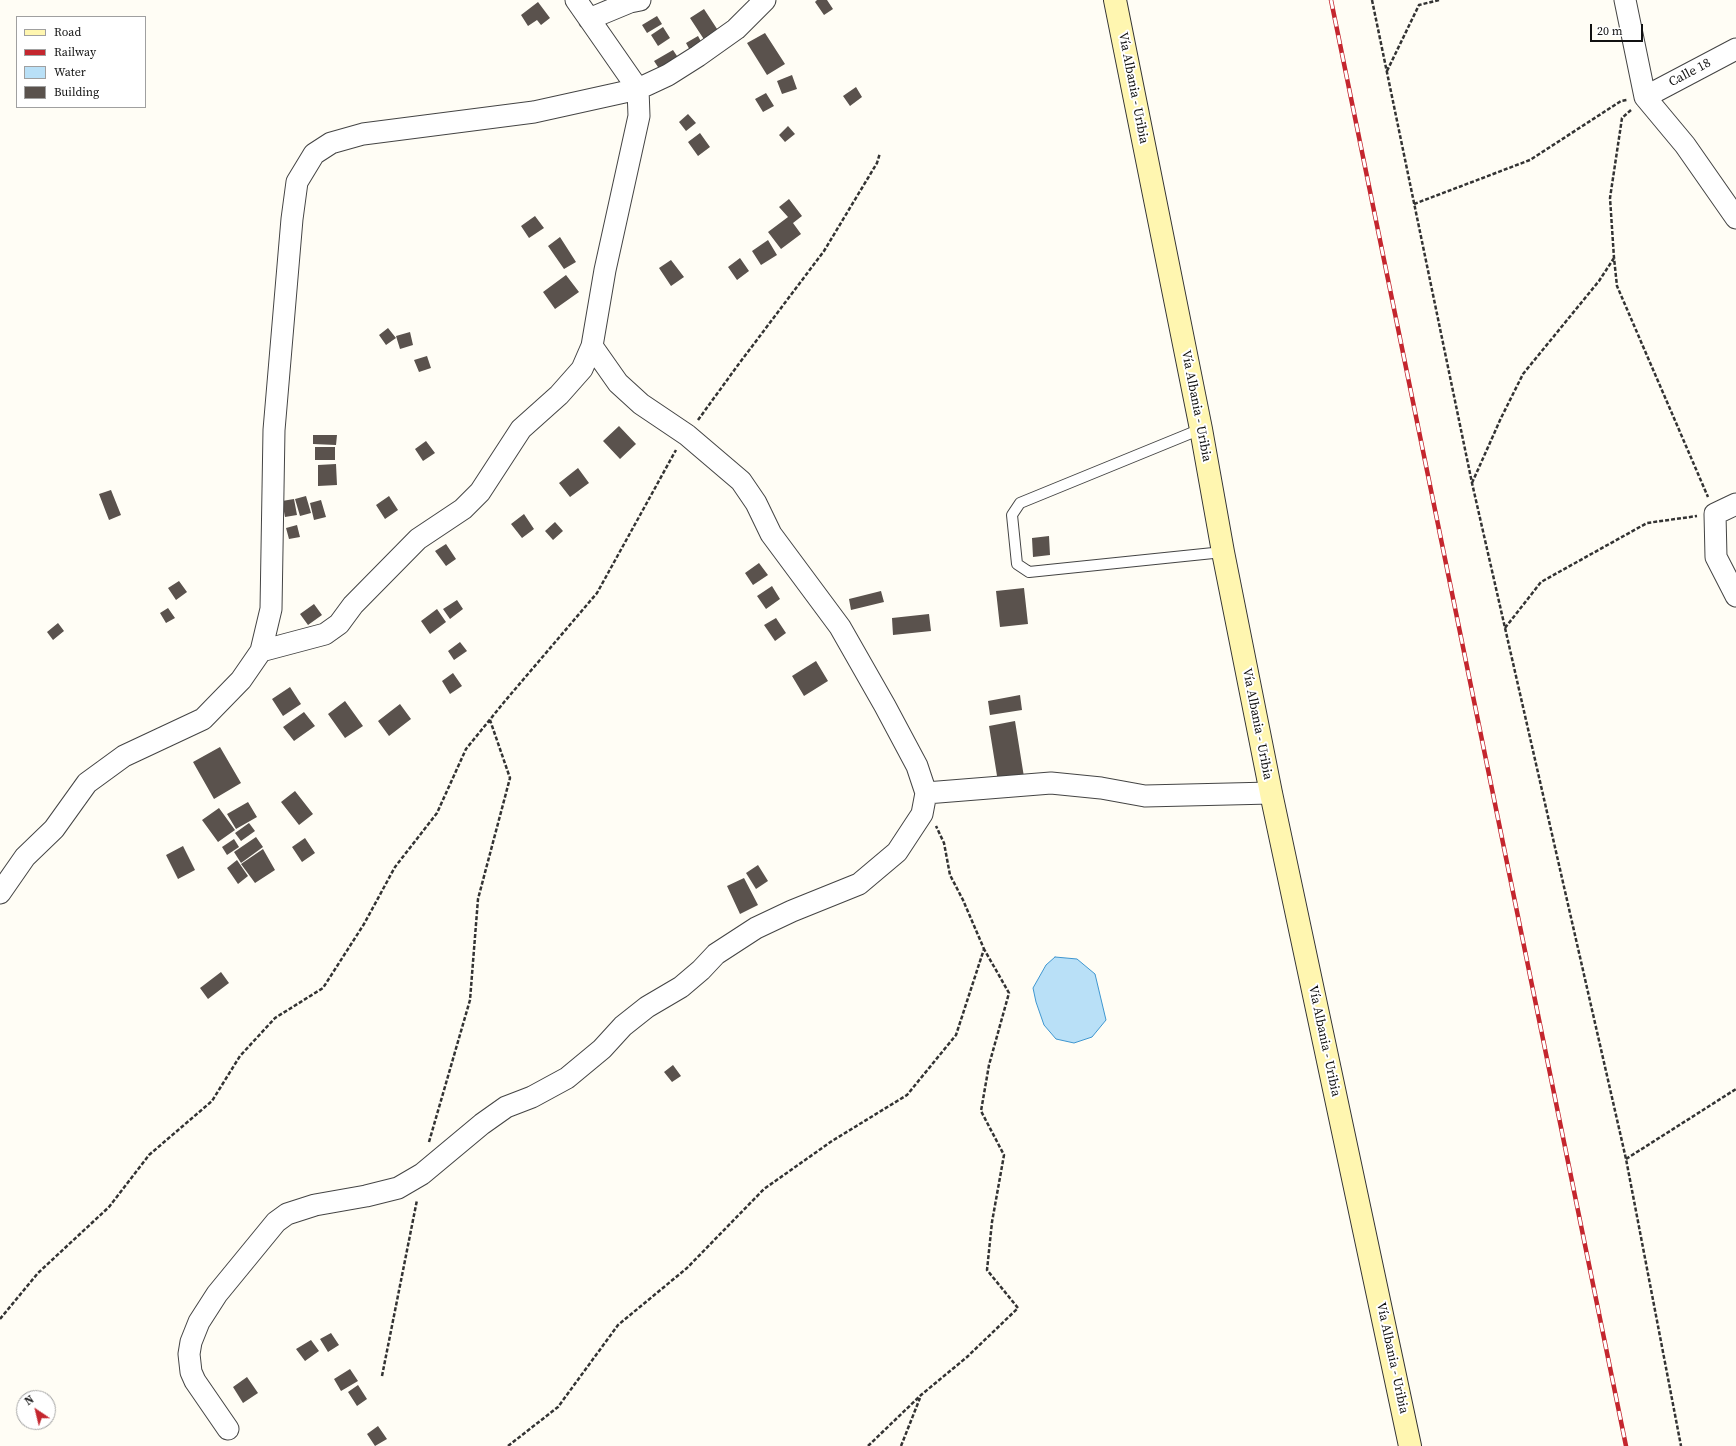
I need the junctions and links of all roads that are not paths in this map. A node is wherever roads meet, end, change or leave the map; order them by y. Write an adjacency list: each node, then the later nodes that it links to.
1 (576, 0): 6 (street)
2 (640, 0): 6 (street)
3 (765, 0): 8 (street)
4 (1115, 0): 12 (main road, Vía Albania - Uribia)
5 (1625, 0): 9 (street)
6 (589, 19): 8 (street)
7 (1736, 49): 9 (street, Calle 18)
8 (638, 89): 11 (street); 16 (street)
9 (1645, 97): 10 (street)
10 (1736, 218)
11 (592, 346): 16 (street); 18 (street)
12 (1201, 429): 14 (main road, Vía Albania - Uribia); 14 (lane)
13 (1736, 504): 15 (street)
14 (1223, 552): 17 (main road, Vía Albania - Uribia)
15 (1736, 596)
16 (262, 650): 19 (street)
17 (1271, 792): 18 (street); 21 (main road, Vía Albania - Uribia)
18 (926, 793): 20 (street)
19 (0, 893)
20 (228, 1429)
21 (1410, 1446)

